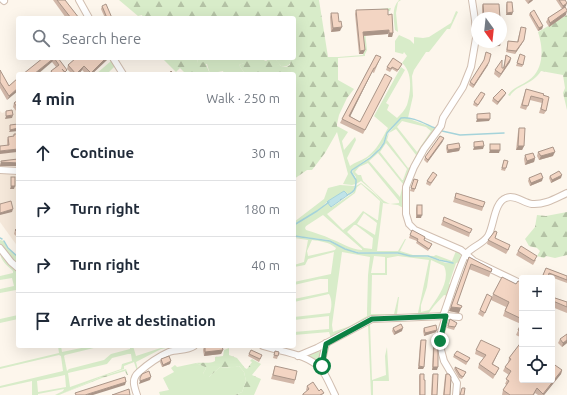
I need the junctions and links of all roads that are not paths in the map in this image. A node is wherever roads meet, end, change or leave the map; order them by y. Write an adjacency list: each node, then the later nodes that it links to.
1 (79, 0): 3 (street)
2 (472, 0): 10 (street)
3 (88, 16)
4 (114, 60): 5 (street)
5 (123, 72)
6 (0, 170): 7 (street)
7 (16, 171)
8 (567, 193): 10 (street)
9 (0, 248): 11 (street)
10 (466, 254): 12 (street); 13 (street)
11 (16, 266)
12 (519, 282)
13 (445, 316): 14 (street); 15 (street); 22 (street)
14 (459, 317)
15 (326, 344): 18 (street); 19 (street)
16 (190, 348): 20 (street)
17 (270, 348): 18 (street)
18 (298, 356): 19 (street)
19 (323, 372): 21 (street)
20 (136, 395)
21 (335, 395)
22 (456, 395)

